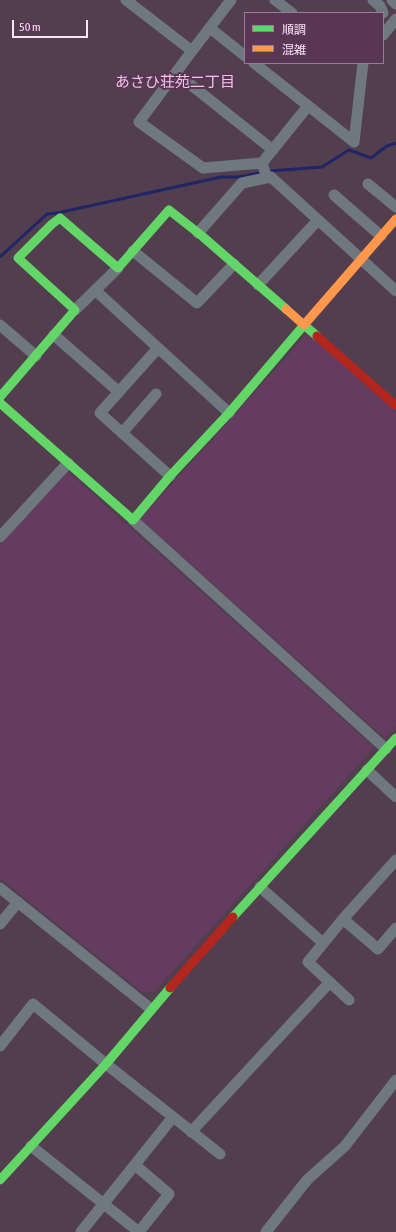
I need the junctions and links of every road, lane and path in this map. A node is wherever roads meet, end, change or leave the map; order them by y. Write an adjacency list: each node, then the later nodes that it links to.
1 (126, 0): 12 (street)
2 (231, 0): 10 (street)
3 (275, 0): 7 (street)
4 (373, 0): 8 (street)
5 (392, 0): 6 (street)
6 (396, 4)
7 (291, 12)
8 (383, 12)
9 (384, 16): 11 (street)
10 (210, 28): 12 (street); 13 (street)
11 (389, 28)
12 (192, 51): 16 (street)
13 (244, 55)
14 (255, 64): 17 (street)
15 (361, 64): 17 (street)
16 (176, 73): 18 (street); 19 (street)
17 (308, 106): 18 (street)
18 (273, 150): 19 (street)
19 (263, 164): 20 (street)
20 (267, 177): 25 (street); 26 (street)
21 (368, 184): 23 (street)
22 (334, 195): 27 (street)
23 (396, 207)
24 (396, 219): 27 (street)
25 (318, 220): 29 (street); 32 (street)
26 (198, 233): 28 (street); 30 (street)
27 (381, 236): 29 (street)
28 (133, 251): 30 (street); 31 (street)
29 (361, 259): 34 (street); 37 (street)
30 (234, 264): 32 (street)
31 (118, 268): 33 (street); 35 (street)
32 (258, 285): 37 (street)
33 (94, 290): 35 (street); 39 (street)
34 (396, 291)
35 (75, 310): 38 (street)
36 (0, 325): 40 (street)
37 (304, 325): 45 (street); 46 (street)
38 (54, 336): 40 (street); 41 (street)
39 (158, 348): 41 (street); 46 (street)
40 (36, 356): 43 (street)
41 (119, 392): 47 (street)
42 (156, 394): 47 (street)
43 (0, 397)
44 (0, 403): 48 (street)
45 (396, 406)
46 (229, 413): 49 (street)
47 (122, 433): 49 (street)
48 (68, 463): 50 (street); 51 (street)
49 (170, 476): 50 (street)
50 (133, 520): 53 (street)
51 (0, 537)
52 (396, 738): 53 (street)
53 (386, 749): 54 (street)
54 (367, 770): 55 (street); 57 (street)
55 (396, 797)
56 (396, 860): 60 (street)
57 (260, 887): 63 (street); 66 (street)
58 (0, 888): 59 (street)
59 (18, 902): 61 (street); 66 (street)
60 (343, 919): 62 (street); 63 (street)
61 (0, 924)
62 (396, 928)
63 (323, 943): 64 (street)
64 (330, 982): 65 (street); 71 (street)
65 (349, 1000)
66 (152, 1009): 68 (street)
67 (0, 1046): 68 (street)
68 (106, 1064): 70 (street); 72 (street)
69 (396, 1080): 79 (street)
70 (173, 1117): 71 (street); 74 (street)
71 (191, 1132): 73 (street)
72 (31, 1146): 75 (street); 76 (street)
73 (220, 1154)
74 (135, 1165): 76 (street); 78 (street)
75 (0, 1180)
76 (103, 1204): 77 (street); 78 (street)
77 (81, 1232)
78 (139, 1232)
79 (266, 1232)

